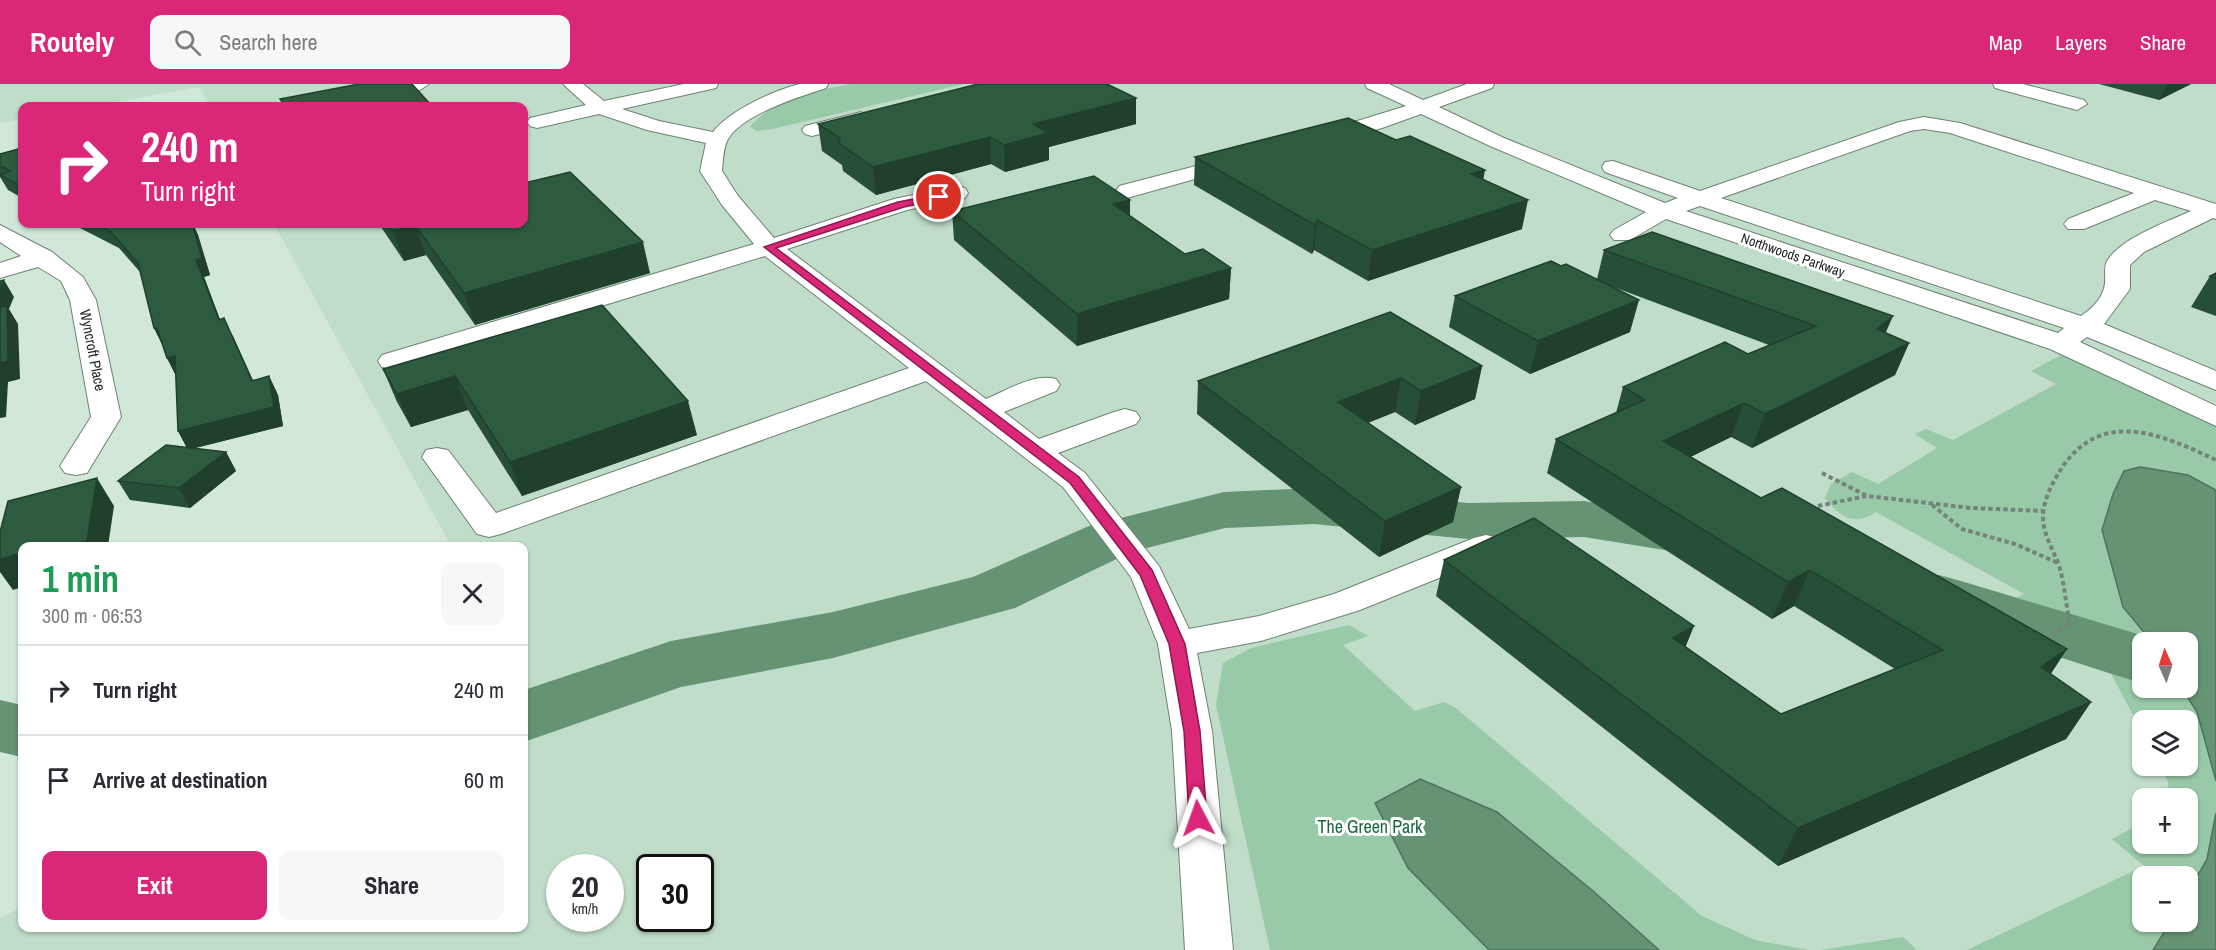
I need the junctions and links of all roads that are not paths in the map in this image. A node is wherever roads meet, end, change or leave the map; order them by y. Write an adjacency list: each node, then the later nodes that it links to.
1 (420, 84): 10 (street)
2 (572, 84): 12 (street)
3 (709, 84): 12 (street)
4 (819, 84): 16 (street)
5 (1374, 84): 8 (street, Northwoods Parkway)
6 (1485, 84): 9 (street)
7 (2002, 84): 11 (street)
8 (1420, 95): 9 (street, Northwoods Parkway); 17 (street); 23 (street, Northwoods Parkway)
9 (1447, 97): 22 (street, Northwoods Parkway)
10 (327, 102)
11 (2077, 104)
12 (600, 108): 14 (street); 16 (street)
13 (880, 113): 15 (street)
14 (537, 122)
15 (812, 130)
16 (717, 140): 28 (street)
17 (1300, 144)
18 (1257, 156): 19 (street)
19 (1127, 191)
20 (2155, 192): 22 (street); 24 (street); 25 (street)
21 (957, 193): 28 (street)
22 (1698, 198): 23 (street); 31 (street, Northwoods Parkway)
23 (1664, 211): 27 (street); 32 (street, Northwoods Parkway)
24 (2214, 211): 31 (street)
25 (2076, 224)
26 (0, 232): 29 (street, Wyncroft Place)
27 (1622, 235)
28 (769, 247): 33 (street); 34 (street)
29 (43, 257): 30 (street); 42 (street, Wyncroft Place)
30 (0, 271)
31 (2085, 326): 32 (street); 35 (street, Northwoods Parkway)
32 (2060, 343): 38 (street, Northwoods Parkway)
33 (392, 361)
34 (932, 369): 37 (street); 41 (street)
35 (2216, 381)
36 (1046, 385): 37 (street)
37 (984, 410): 40 (street)
38 (2216, 417)
39 (1125, 418): 40 (street)
40 (1036, 450): 44 (street)
41 (437, 457)
42 (76, 466)
43 (1514, 535): 44 (street)
44 (1177, 644): 45 (street)
45 (1209, 950)

